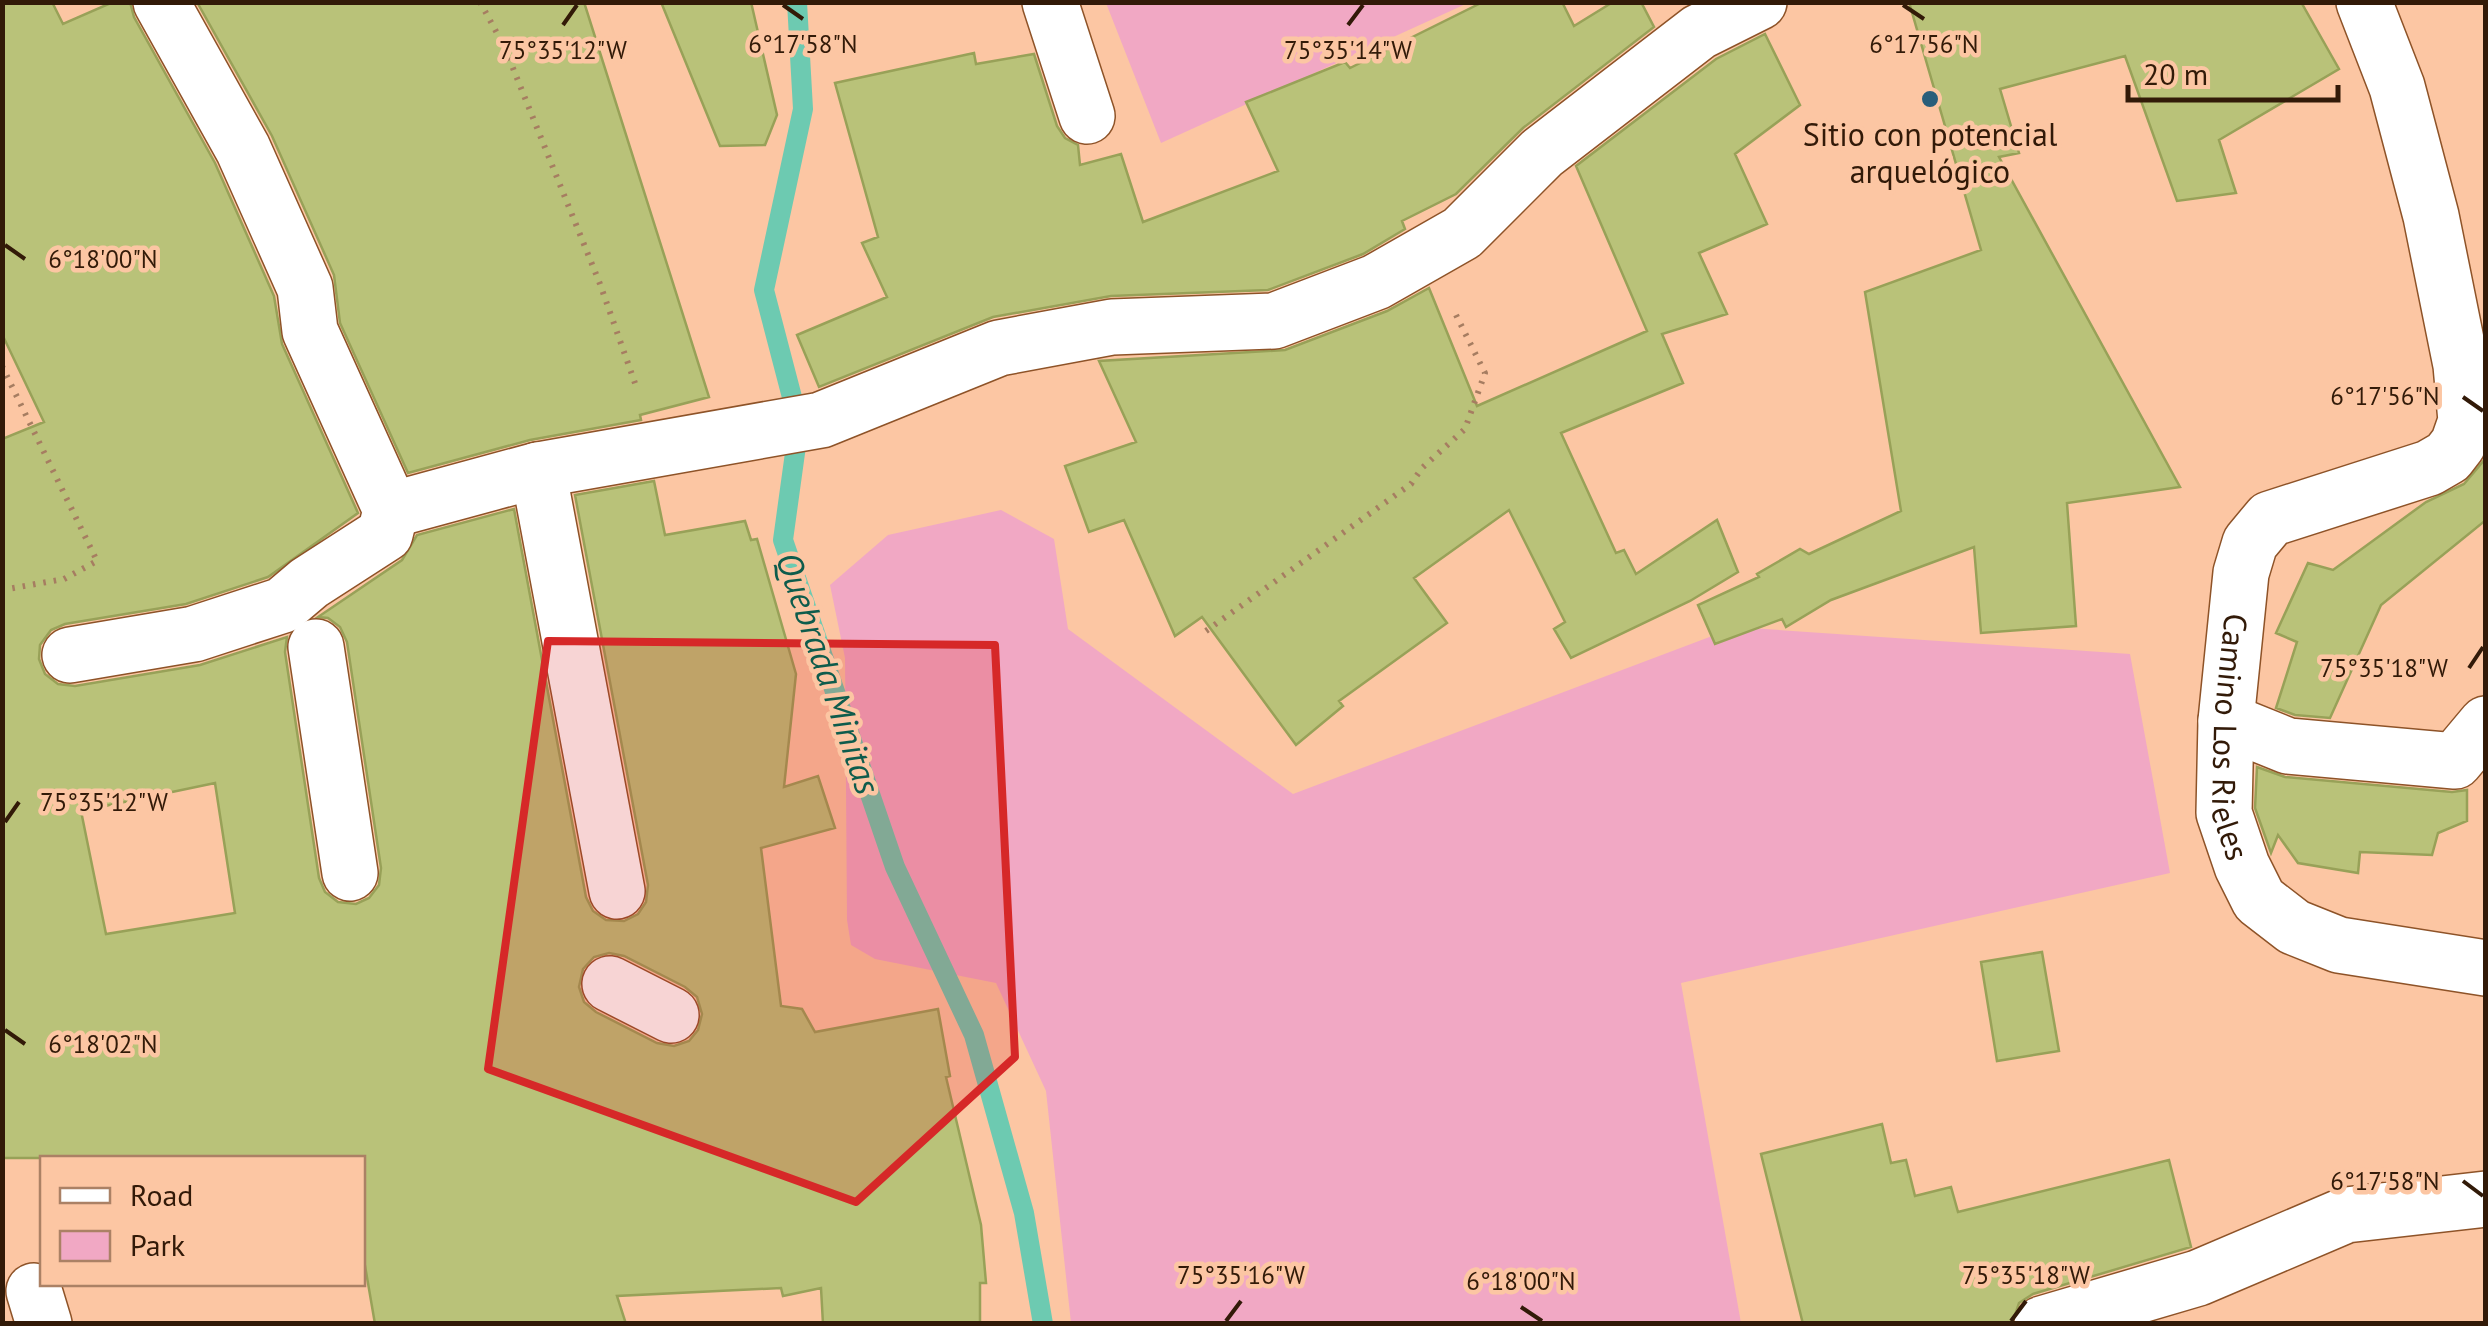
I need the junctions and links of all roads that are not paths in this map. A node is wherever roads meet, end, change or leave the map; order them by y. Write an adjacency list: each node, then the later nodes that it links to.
1 (161, 2): 7 (street)
2 (1050, 2): 5 (street)
3 (1759, 2): 6 (street)
4 (2364, 2): 10 (street, Camino Los Rieles)
5 (1087, 116)
6 (538, 470): 7 (street); 13 (street)
7 (391, 510): 9 (street)
8 (316, 647): 12 (street)
9 (70, 655)
10 (2226, 721): 11 (street); 14 (street, Camino Los Rieles)
11 (2486, 724)
12 (350, 873)
13 (617, 891)
14 (2486, 968)
15 (610, 984): 16 (street)
16 (670, 1015)
17 (2486, 1198): 18 (street)
18 (2042, 1324)

